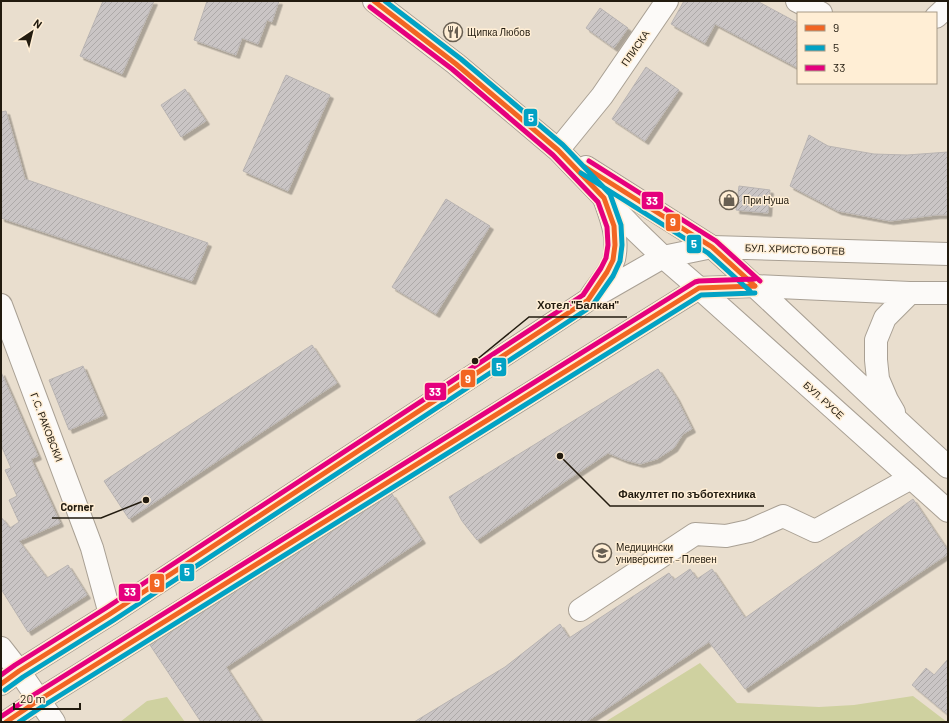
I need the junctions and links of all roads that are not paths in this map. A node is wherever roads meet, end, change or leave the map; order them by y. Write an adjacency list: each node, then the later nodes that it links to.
1 (374, 1): 7 (main road)
2 (667, 1): 7 (main road, ПЛИСКА)
3 (798, 1): 5 (main road)
4 (948, 6): 6 (main road)
5 (819, 12)
6 (937, 16)
7 (558, 150): 8 (main road); 9 (main road)
8 (604, 198): 11 (main road); 16 (main road)
9 (712, 247): 10 (main road, БУЛ. ХРИСТО БОТЕВ); 11 (main road, БУЛ. ХРИСТО БОТЕВ); 12 (main road)
10 (948, 254)
11 (663, 257): 13 (main road, БУЛ. РУСЕ); 16 (main road, БУЛ. ХРИСТО БОТЕВ)
12 (755, 286): 13 (main road); 14 (main road); 18 (main road)
13 (699, 288): 20 (main road, БУЛ. РУСЕ); 27 (main road)
14 (910, 293): 15 (main road); 18 (main road)
15 (948, 293)
16 (588, 300): 23 (main road, БУЛ. ХРИСТО БОТЕВ)
17 (1, 305): 23 (main road, Г.С. РАКОВСКИ)
18 (904, 428): 19 (main road)
19 (948, 467)
20 (911, 478): 21 (main road, БУЛ. РУСЕ); 22 (main road)
21 (948, 511)
22 (580, 610)
23 (110, 614): 25 (main road, БУЛ. ХРИСТО БОТЕВ)
24 (1, 648): 25 (main road)
25 (19, 671): 26 (main road, БУЛ. ХРИСТО БОТЕВ); 27 (main road)
26 (1, 684)
27 (39, 700): 28 (main road); 29 (main road)
28 (6, 722)
29 (54, 722)

